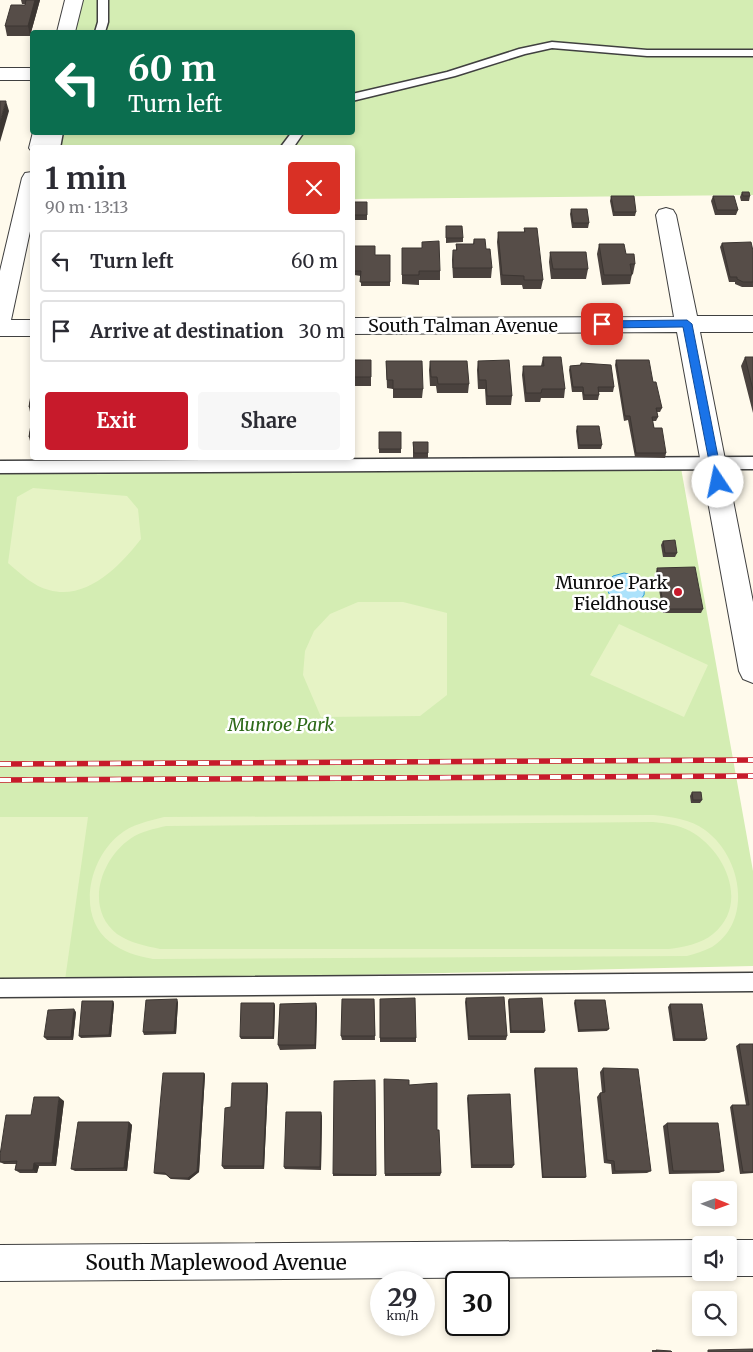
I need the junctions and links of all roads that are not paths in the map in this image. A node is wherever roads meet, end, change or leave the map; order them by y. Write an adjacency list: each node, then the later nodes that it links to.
1 (74, 0): 3 (street)
2 (103, 0): 4 (lane)
3 (66, 30)
4 (101, 30)
5 (753, 53): 8 (lane)
6 (0, 74): 7 (street)
7 (30, 74)
8 (355, 97)
9 (297, 135): 10 (lane)
10 (288, 145)
11 (30, 187): 13 (street)
12 (666, 215): 14 (street)
13 (0, 319)
14 (687, 324): 15 (street, South Talman Avenue); 16 (street, South Talman Avenue); 20 (street)
15 (753, 324)
16 (355, 326)
17 (0, 328): 18 (street)
18 (30, 328)
19 (753, 462): 20 (lane)
20 (714, 463): 21 (lane); 22 (street)
21 (0, 467)
22 (753, 671)
23 (753, 982): 24 (lane)
24 (0, 988)
25 (692, 1258): 28 (street, South Maplewood Avenue)
26 (737, 1258): 27 (street)
27 (753, 1258)
28 (0, 1263)

